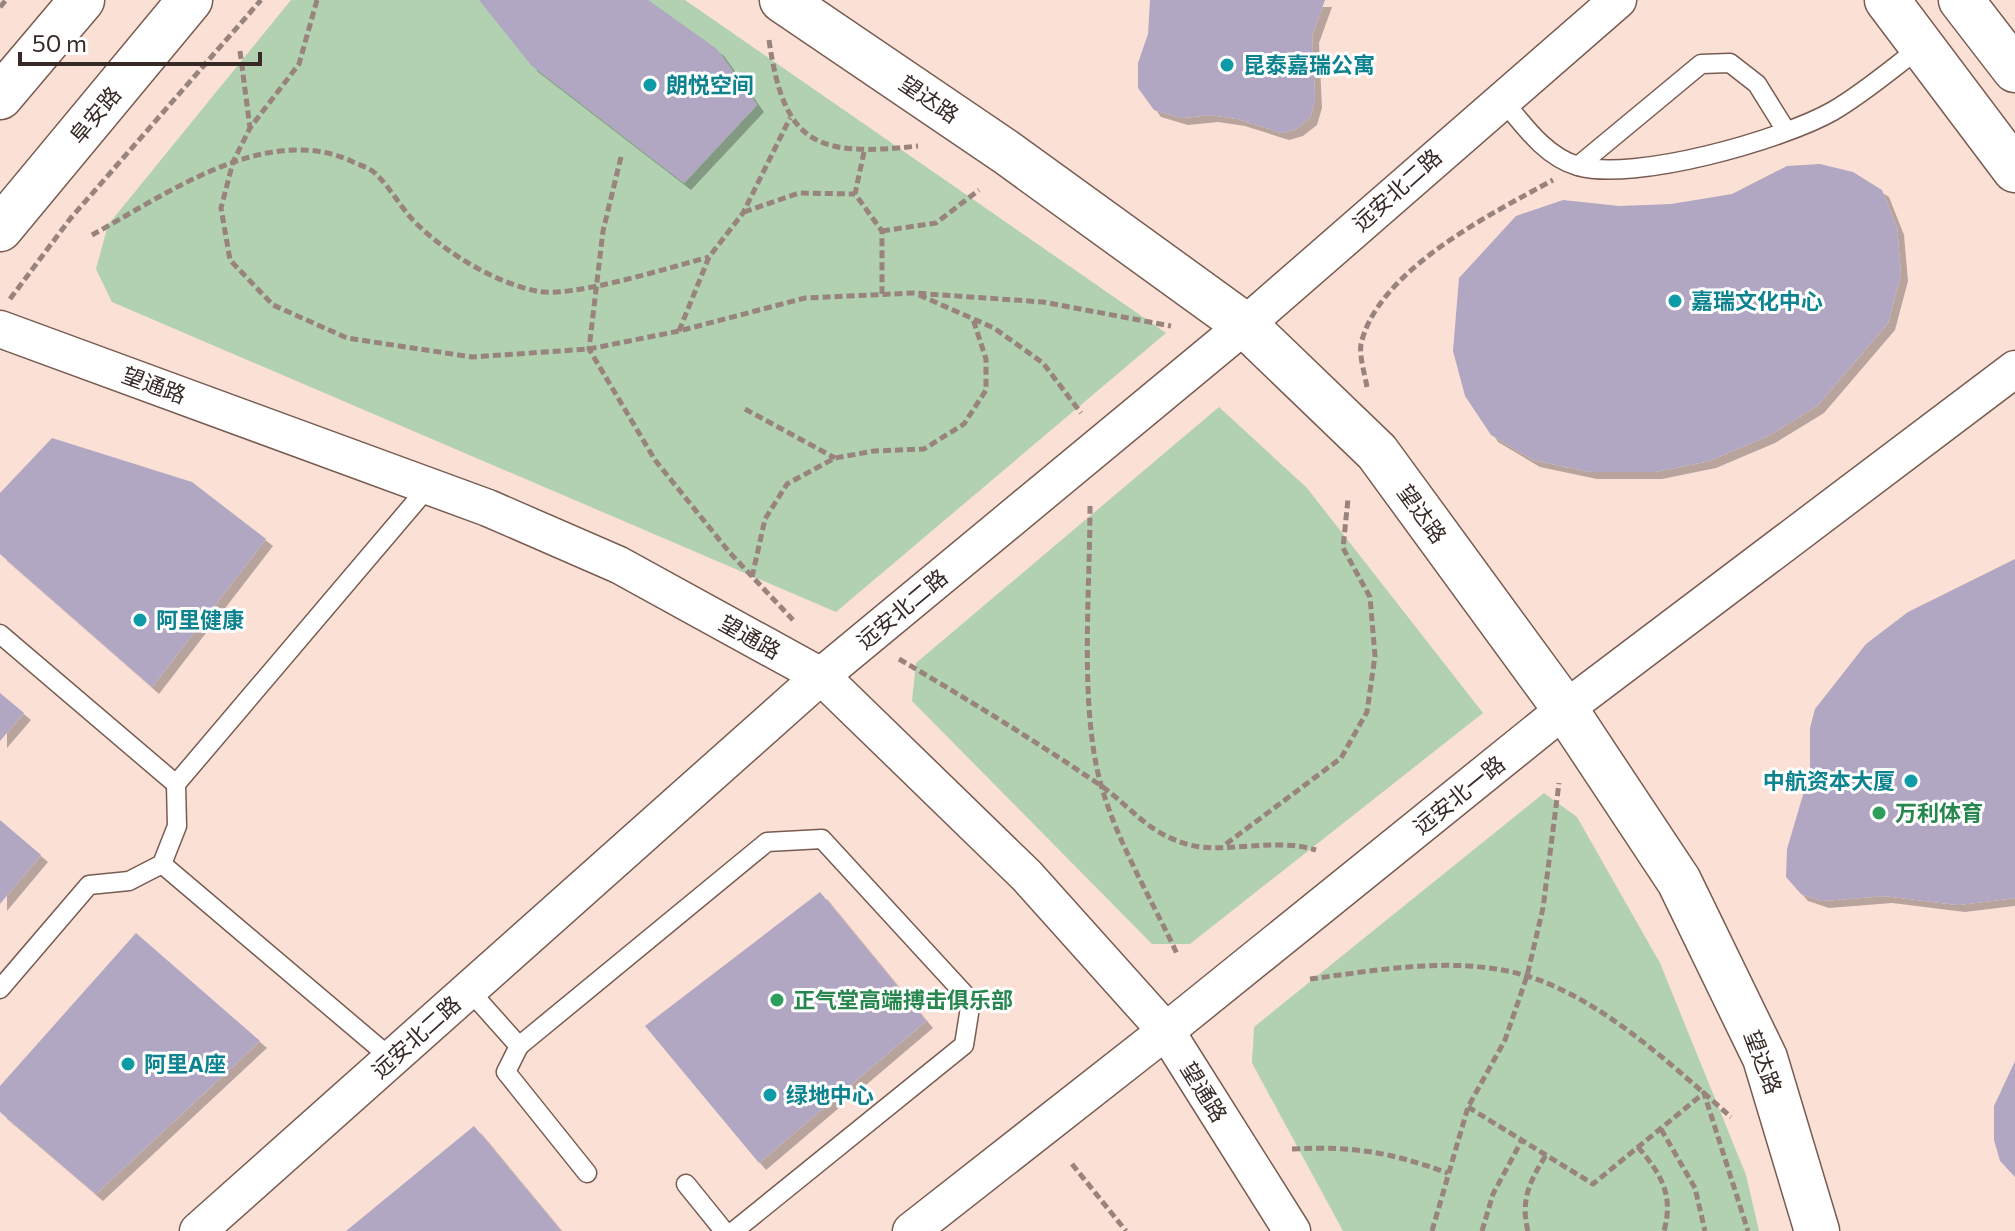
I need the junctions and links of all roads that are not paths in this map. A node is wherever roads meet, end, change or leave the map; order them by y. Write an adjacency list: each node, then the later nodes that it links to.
1 (82, 0): 9 (street)
2 (190, 0): 14 (street, 阜安路)
3 (1618, 0): 10 (street, 远安北二路)
4 (1887, 0): 7 (street)
5 (1961, 0): 8 (street)
6 (775, 20): 16 (street, 望达路)
7 (1922, 46): 11 (lane); 13 (street)
8 (2015, 70)
9 (0, 97)
10 (1501, 98): 12 (lane); 16 (street, 远安北二路)
11 (1785, 129): 12 (lane); 12 (lane)
12 (1578, 166)
13 (2015, 170)
14 (0, 229)
15 (4, 315): 18 (street, 望通路)
16 (1245, 325): 20 (street, 远安北二路); 21 (street, 望达路)
17 (2015, 369): 21 (street, 远安北一路)
18 (429, 486): 20 (street, 望通路); 22 (lane)
19 (0, 634): 22 (lane)
20 (821, 676): 25 (street, 远安北二路); 26 (street, 望通路)
21 (1565, 709): 26 (street, 远安北一路); 36 (street, 望达路)
22 (176, 784): 23 (lane)
23 (162, 864): 24 (lane); 28 (lane)
24 (0, 989)
25 (469, 990): 27 (lane); 28 (street, 远安北二路)
26 (1166, 1031): 34 (street, 远安北一路); 35 (street, 望通路)
27 (519, 1046): 29 (lane); 33 (lane)
28 (392, 1059): 31 (street, 远安北二路)
29 (587, 1173)
30 (686, 1184): 32 (lane)
31 (198, 1231)
32 (724, 1231)
33 (734, 1231)
34 (911, 1231)
35 (1292, 1231)
36 (1817, 1231)

